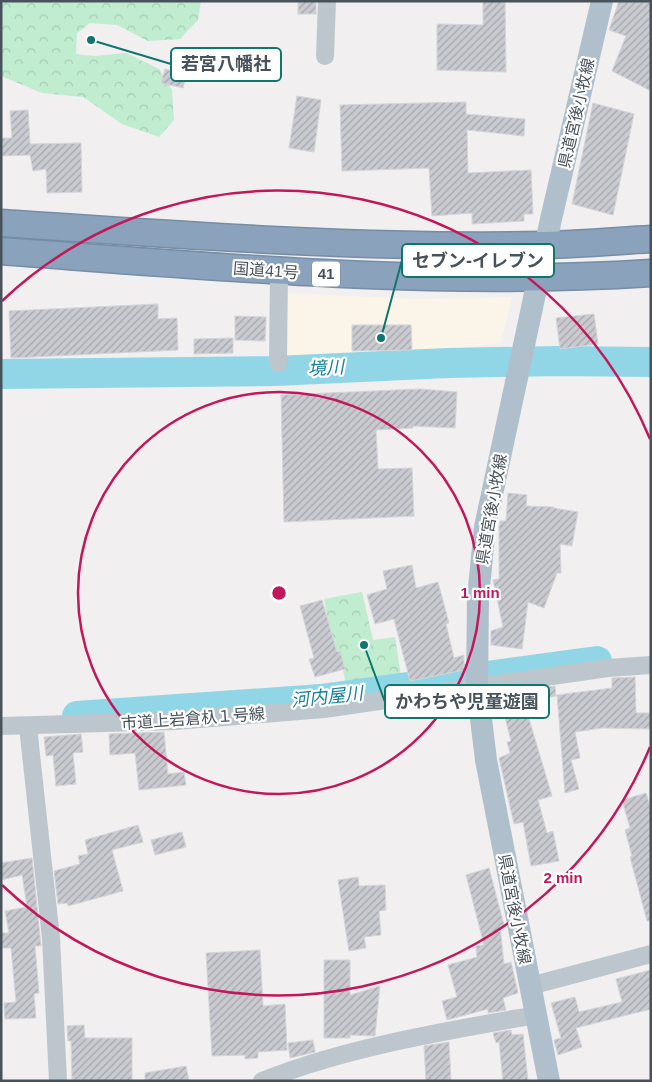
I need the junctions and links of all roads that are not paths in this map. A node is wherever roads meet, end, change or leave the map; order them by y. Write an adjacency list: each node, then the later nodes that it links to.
1 (327, 1): 3 (street)
2 (602, 1): 6 (main road, 県道宮後小牧線)
3 (325, 56)
4 (1, 222): 6 (highway, 国道41号 / 41)
5 (651, 239): 6 (highway, 国道41号 / 41)
6 (547, 245): 10 (main road, 県道宮後小牧線)
7 (1, 251): 8 (highway, 国道41号 / 41)
8 (279, 272): 10 (highway, 国道41号 / 41); 11 (street)
9 (651, 273): 10 (highway, 国道41号 / 41)
10 (540, 278): 13 (main road, 県道宮後小牧線)
11 (278, 364)
12 (651, 665): 13 (street, 市道上岩倉杁１号線)
13 (478, 686): 15 (street, 市道上岩倉杁１号線); 17 (main road, 県道宮後小牧線)
14 (1, 726): 15 (street, 市道上岩倉杁１号線)
15 (28, 727): 19 (street)
16 (651, 954): 17 (street)
17 (530, 986): 18 (main road, 県道宮後小牧線)
18 (536, 1015): 20 (street); 21 (main road, 県道宮後小牧線)
19 (58, 1081)
20 (262, 1081)
21 (549, 1081)

